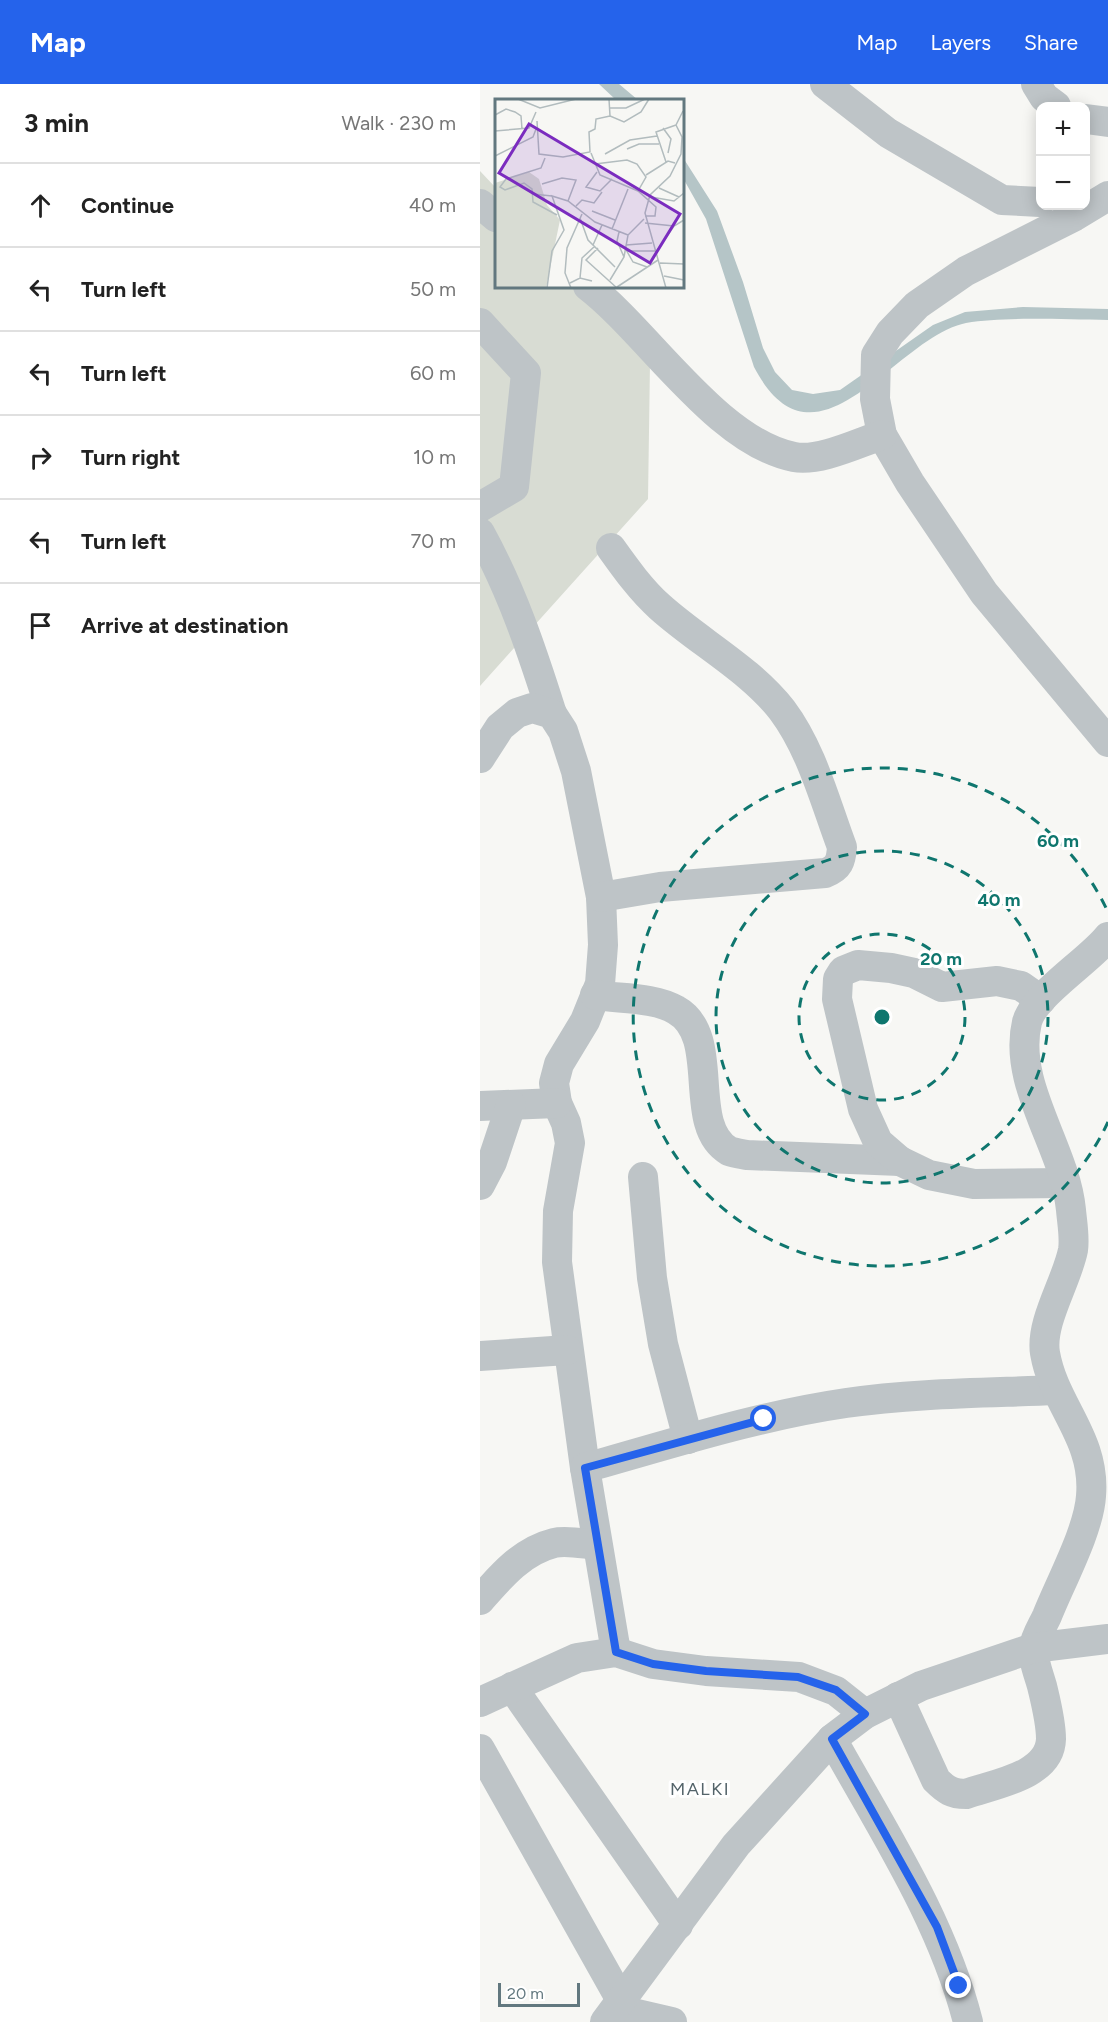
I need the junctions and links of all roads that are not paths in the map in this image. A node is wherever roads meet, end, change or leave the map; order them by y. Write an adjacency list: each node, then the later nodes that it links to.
1 (825, 84): 9 (street)
2 (1036, 84): 3 (street)
3 (1050, 102)
4 (1090, 120): 5 (street)
5 (1108, 122)
6 (1108, 182): 7 (street)
7 (1090, 189)
8 (1108, 196): 14 (street)
9 (1036, 202)
10 (480, 204): 11 (street)
11 (495, 216)
12 (590, 288): 14 (street)
13 (480, 323): 15 (street)
14 (882, 435): 19 (street)
15 (480, 507)
16 (480, 532): 18 (street)
17 (611, 548): 21 (street)
18 (552, 714): 20 (street); 21 (street)
19 (1108, 742)
20 (480, 758)
21 (601, 897): 23 (street)
22 (1107, 944): 24 (street)
23 (595, 995): 25 (street); 28 (street)
24 (1041, 1000): 28 (street); 30 (street)
25 (557, 1103): 26 (street); 32 (street)
26 (511, 1105): 27 (street); 31 (street)
27 (480, 1106)
28 (900, 1161): 30 (street)
29 (643, 1177): 35 (street)
30 (1064, 1183): 34 (street)
31 (480, 1185)
32 (567, 1350): 33 (street); 36 (street)
33 (480, 1356)
34 (1056, 1390): 35 (street); 37 (street)
35 (688, 1439): 36 (street)
36 (585, 1468): 38 (street)
37 (1100, 1496): 41 (street)
38 (597, 1545): 39 (street); 42 (street)
39 (480, 1600)
40 (1107, 1641): 41 (street)
41 (1033, 1648): 43 (street); 43 (street)
42 (616, 1652): 44 (street); 45 (street)
43 (898, 1697): 45 (street)
44 (489, 1700): 48 (street)
45 (865, 1714): 46 (street)
46 (832, 1739): 48 (street); 51 (street)
47 (480, 1749): 49 (street)
48 (678, 1926): 49 (street)
49 (614, 2011): 50 (street)
50 (672, 2022)
51 (968, 2022)

